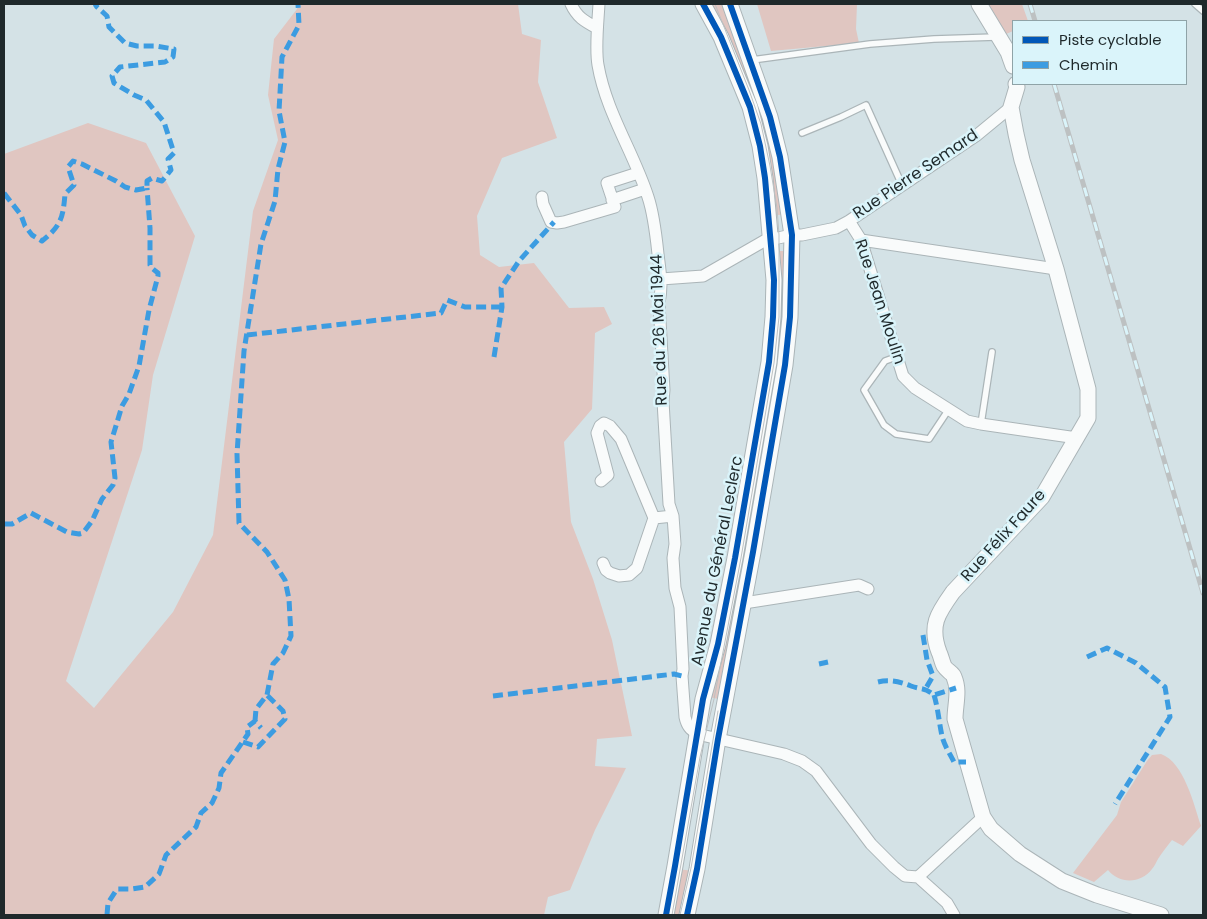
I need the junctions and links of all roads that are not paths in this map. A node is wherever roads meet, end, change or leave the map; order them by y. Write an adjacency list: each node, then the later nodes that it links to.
1 (571, 4): 8 (street)
2 (599, 4): 8 (street, Rue du 26 Mai 1944)
3 (703, 4): 22 (main road, Avenue du Général Leclerc)
4 (730, 4): 10 (main road, Avenue du Général Leclerc)
5 (979, 4): 9 (main road)
6 (1195, 4): 7 (lane)
7 (1203, 11)
8 (597, 28): 15 (street, Rue du 26 Mai 1944)
9 (998, 37): 10 (lane); 11 (main road)
10 (750, 61): 21 (main road, Avenue du Général Leclerc)
11 (1012, 63)
12 (1016, 85): 13 (main road)
13 (1011, 108): 16 (street, Rue Pierre Semard); 24 (main road, Rue Félix Faure)
14 (802, 133): 16 (lane)
15 (638, 173): 17 (street, Rue du 26 Mai 1944); 19 (street)
16 (902, 186): 20 (street, Rue Pierre Semard)
17 (645, 189): 19 (street); 25 (street, Rue du 26 Mai 1944)
18 (542, 197): 19 (street)
19 (612, 200)
20 (849, 221): 21 (street, Rue Pierre Semard); 23 (street, Rue Jean Moulin)
21 (792, 235): 22 (street, Rue Pierre Semard); 36 (main road, Avenue du Général Leclerc)
22 (767, 240): 25 (street, Rue Pierre Semard); 37 (main road, Avenue du Général Leclerc)
23 (861, 240): 24 (street); 27 (street, Rue Jean Moulin)
24 (1056, 269): 30 (main road, Rue Félix Faure)
25 (661, 279): 32 (street, Rue du 26 Mai 1944)
26 (992, 352): 29 (lane)
27 (896, 356): 28 (street, Rue Jean Moulin); 28 (lane)
28 (949, 409): 29 (street, Rue Jean Moulin)
29 (981, 424): 30 (street, Rue Jean Moulin)
30 (1077, 438): 39 (main road, Rue Félix Faure)
31 (601, 481): 33 (street)
32 (673, 516): 33 (street); 37 (street, Rue du 26 Mai 1944)
33 (654, 518): 34 (street)
34 (603, 563)
35 (868, 589): 36 (street, Avenue du Général Leclerc)
36 (744, 603): 38 (main road, Avenue du Général Leclerc)
37 (697, 734): 38 (street); 41 (main road, Avenue du Général Leclerc)
38 (718, 739): 40 (street); 42 (main road, Avenue du Général Leclerc)
39 (983, 817): 40 (street); 44 (main road)
40 (918, 877): 43 (street)
41 (666, 915)
42 (687, 915)
43 (954, 915)
44 (1161, 915)

